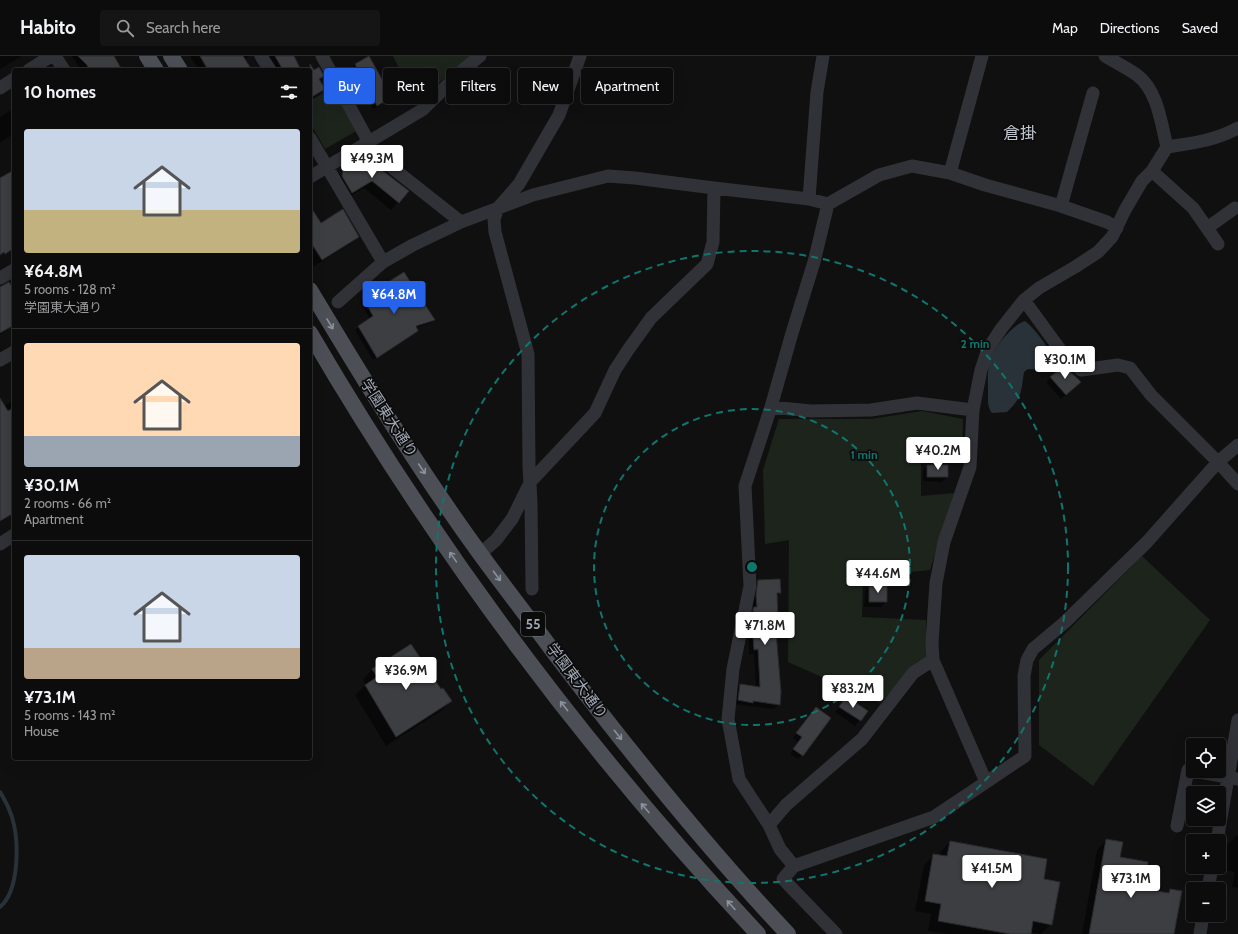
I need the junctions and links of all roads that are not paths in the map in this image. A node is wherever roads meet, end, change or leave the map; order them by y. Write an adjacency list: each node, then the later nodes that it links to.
1 (51, 56): 12 (street)
2 (55, 56): 13 (street)
3 (147, 56): 14 (main road)
4 (172, 56): 15 (main road)
5 (261, 56): 16 (street)
6 (322, 56): 22 (street)
7 (480, 56): 22 (street)
8 (580, 56): 32 (street)
9 (823, 56): 29 (street)
10 (982, 56): 26 (street)
11 (1105, 56): 23 (street)
12 (32, 68)
13 (63, 68)
14 (155, 68)
15 (179, 68)
16 (269, 68)
17 (12, 80): 18 (street)
18 (0, 88)
19 (1093, 93): 31 (street)
20 (1238, 128): 23 (street)
21 (312, 142): 24 (street)
22 (368, 142): 24 (street); 34 (street)
23 (1167, 147): 25 (street)
24 (326, 167): 27 (street); 38 (street)
25 (1152, 171): 35 (street); 36 (street)
26 (950, 173): 30 (street); 31 (street)
27 (312, 176)
28 (714, 188): 29 (street); 32 (street); 51 (street)
29 (809, 199): 30 (street)
30 (828, 204): 47 (street)
31 (1061, 206): 35 (street)
32 (498, 208): 34 (street); 51 (street)
33 (1235, 208): 36 (street)
34 (461, 222): 38 (street)
35 (1116, 228): 42 (street)
36 (1207, 228): 37 (street)
37 (1218, 244)
38 (383, 262): 43 (street)
39 (12, 271): 40 (street)
40 (0, 278)
41 (312, 293): 55 (main road, 学園東大通り / 55, one-way to 55)
42 (1024, 300): 48 (street); 50 (street)
43 (338, 302)
44 (312, 336): 67 (main road, 学園東大通り / 55, one-way to 44)
45 (12, 353): 46 (street)
46 (0, 360)
47 (771, 407): 48 (street); 62 (street)
48 (973, 410): 57 (street)
49 (1238, 445): 50 (street)
50 (1218, 462): 52 (street); 61 (street)
51 (530, 481): 55 (street); 56 (street)
52 (1238, 484)
53 (12, 536): 54 (street)
54 (0, 544)
55 (480, 554): 68 (main road, 学園東大通り / 55, one-way to 68)
56 (532, 589)
57 (933, 660): 61 (street); 62 (street)
58 (1238, 720): 60 (street)
59 (1186, 778): 63 (street)
60 (1233, 778): 64 (street)
61 (986, 782): 65 (street)
62 (769, 825): 65 (street)
63 (1177, 826)
64 (1219, 834)
65 (794, 866): 69 (street)
66 (1202, 922): 70 (street)
67 (758, 934)
68 (788, 934)
69 (836, 934)
70 (1200, 934)

